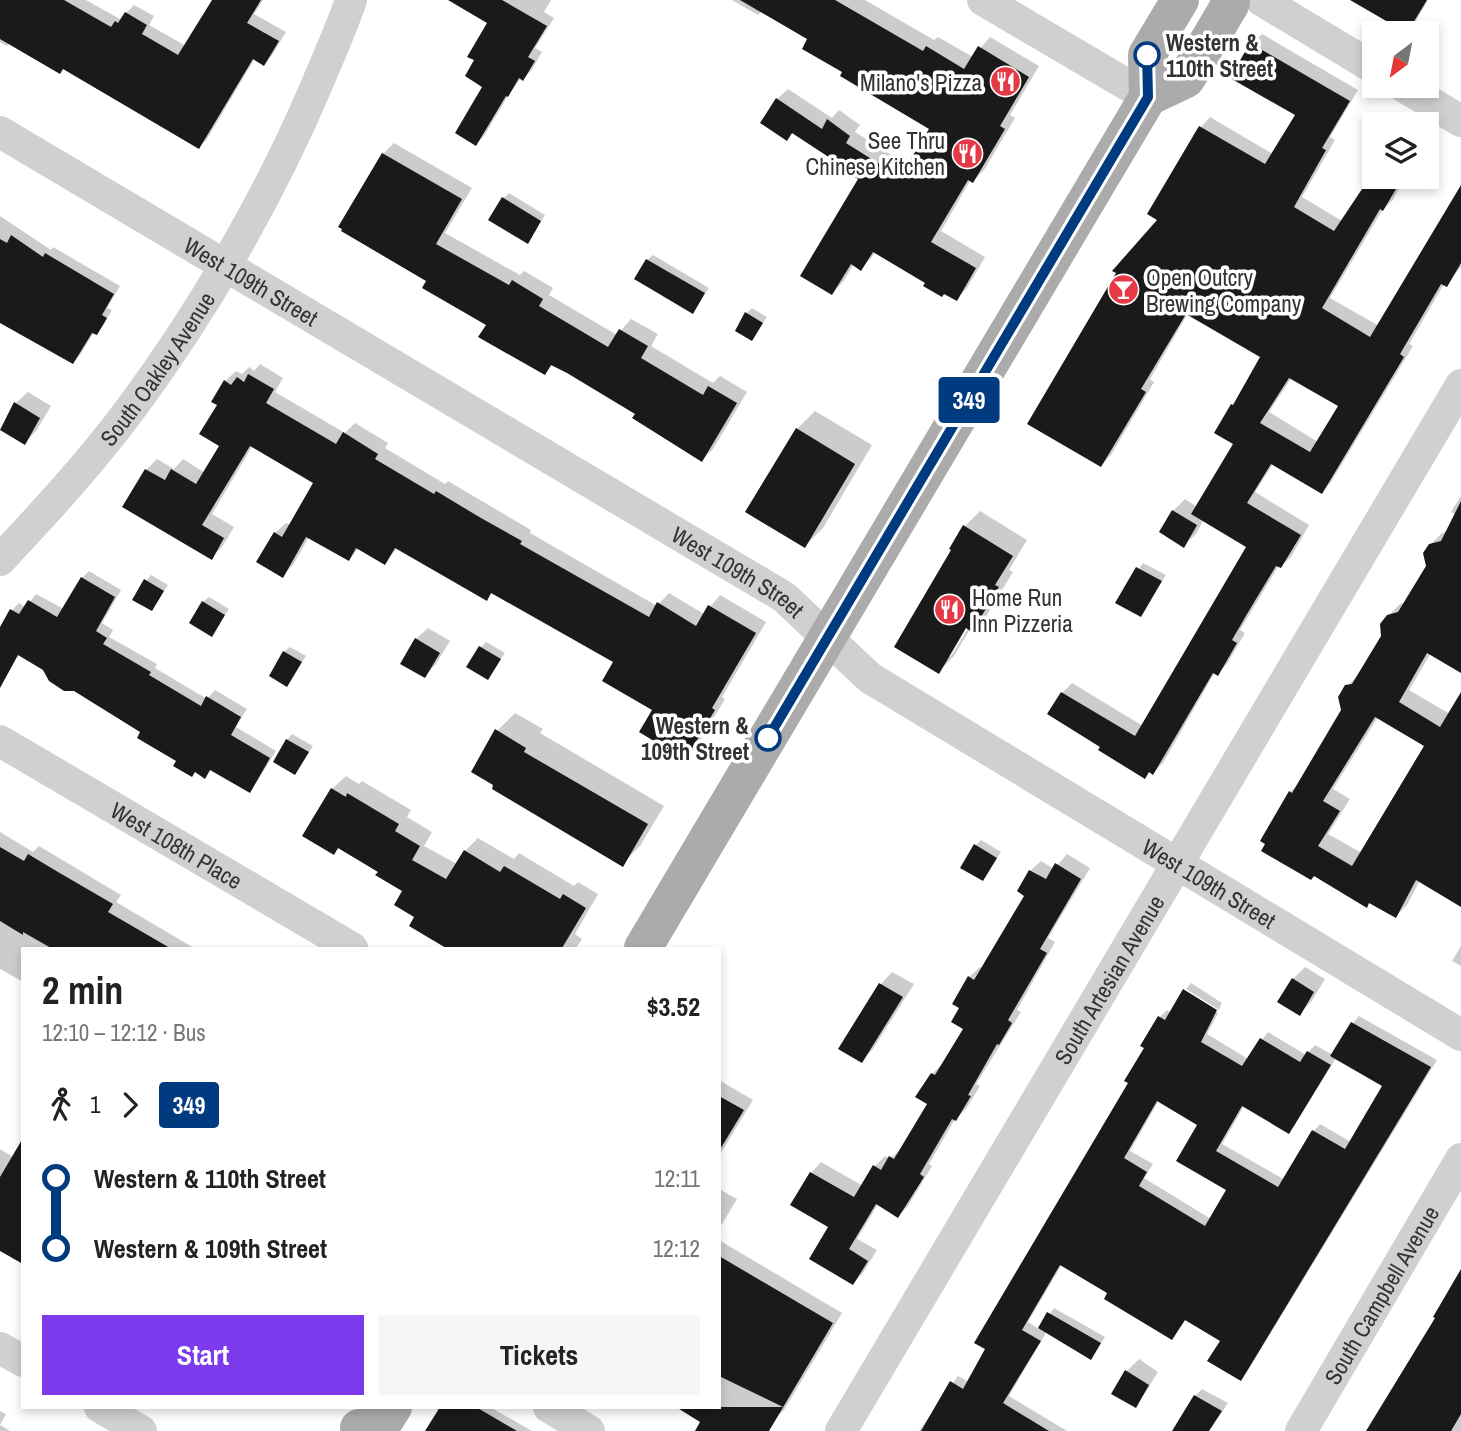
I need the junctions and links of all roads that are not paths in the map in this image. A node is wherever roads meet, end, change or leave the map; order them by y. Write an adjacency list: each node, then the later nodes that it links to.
1 (351, 0): 11 (street, South Oakley Avenue)
2 (983, 0): 7 (street)
3 (1180, 0): 7 (main road)
4 (1229, 0): 7 (main road)
5 (1261, 0): 6 (street)
6 (1362, 61)
7 (1148, 97): 14 (main road)
8 (1423, 98): 9 (street)
9 (1461, 121)
10 (0, 132): 11 (street, West 109th Street)
11 (225, 264): 13 (street, South Oakley Avenue); 14 (street, West 109th Street)
12 (1461, 385): 16 (street, South Artesian Avenue)
13 (0, 560)
14 (827, 638): 16 (street, West 109th Street); 18 (main road)
15 (0, 741): 17 (street, West 108th Place)
16 (1177, 864): 19 (street, West 109th Street); 29 (street, South Artesian Avenue)
17 (350, 947)
18 (644, 947)
19 (1461, 1035)
20 (1461, 1158): 30 (street, South Campbell Avenue)
21 (0, 1348): 22 (street)
22 (21, 1360)
23 (103, 1409): 27 (street)
24 (392, 1409): 26 (main road)
25 (552, 1409): 28 (street)
26 (357, 1422)
27 (141, 1431)
28 (589, 1431)
29 (841, 1431)
30 (1301, 1431)

